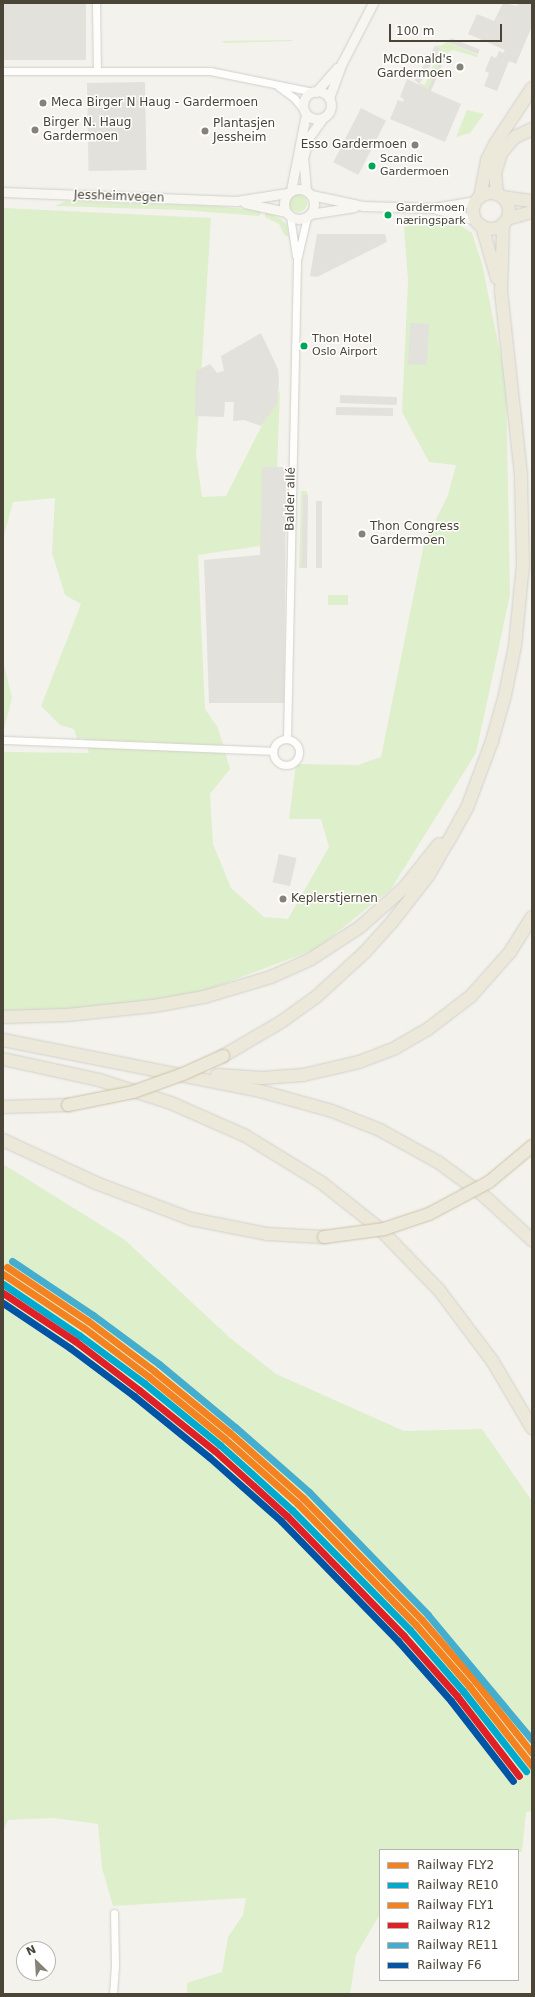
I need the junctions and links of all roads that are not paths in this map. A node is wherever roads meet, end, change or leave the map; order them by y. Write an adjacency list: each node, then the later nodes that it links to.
1 (96, 3): 5 (street)
2 (373, 3): 3 (main road)
3 (342, 63): 8 (main road); 9 (main road)
4 (3, 71): 5 (street)
5 (97, 71): 6 (street)
6 (276, 84): 8 (street); 10 (street)
7 (532, 88): 17 (highway)
8 (314, 92): 9 (main road); 10 (main road)
9 (329, 98): 11 (main road)
10 (305, 112): 11 (main road); 14 (main road)
11 (322, 118): 15 (main road)
12 (532, 129): 16 (highway)
13 (3, 192): 18 (main road, Jessheimvegen)
14 (289, 192): 15 (main road); 18 (main road, Jessheimvegen); 23 (main road)
15 (309, 193): 20 (main road); 24 (main road)
16 (500, 195): 17 (highway); 19 (highway); 25 (highway)
17 (478, 199): 21 (main road); 26 (highway)
18 (236, 201): 23 (main road, Jessheimvegen)
19 (532, 201)
20 (363, 206): 21 (main road); 24 (main road)
21 (433, 208): 26 (main road)
22 (532, 212): 25 (highway)
23 (288, 214): 24 (main road); 27 (street, Balder allé)
24 (308, 215): 27 (street, Balder allé)
25 (505, 221): 26 (highway); 28 (highway)
26 (479, 223): 28 (highway)
27 (297, 260): 29 (street, Balder allé)
28 (501, 292): 32 (highway)
29 (287, 739): 31 (street); 31 (street)
30 (3, 740): 31 (street)
31 (273, 751)
32 (484, 763): 34 (highway); 38 (highway, bridge)
33 (532, 918): 37 (highway)
34 (3, 1017)
35 (3, 1040): 37 (highway)
36 (3, 1059): 42 (highway)
37 (156, 1070): 41 (highway)
38 (3, 1107)
39 (3, 1140): 40 (highway, bridge)
40 (532, 1146)
41 (532, 1240)
42 (532, 1428)
43 (114, 1914): 44 (street)
44 (113, 1994)

